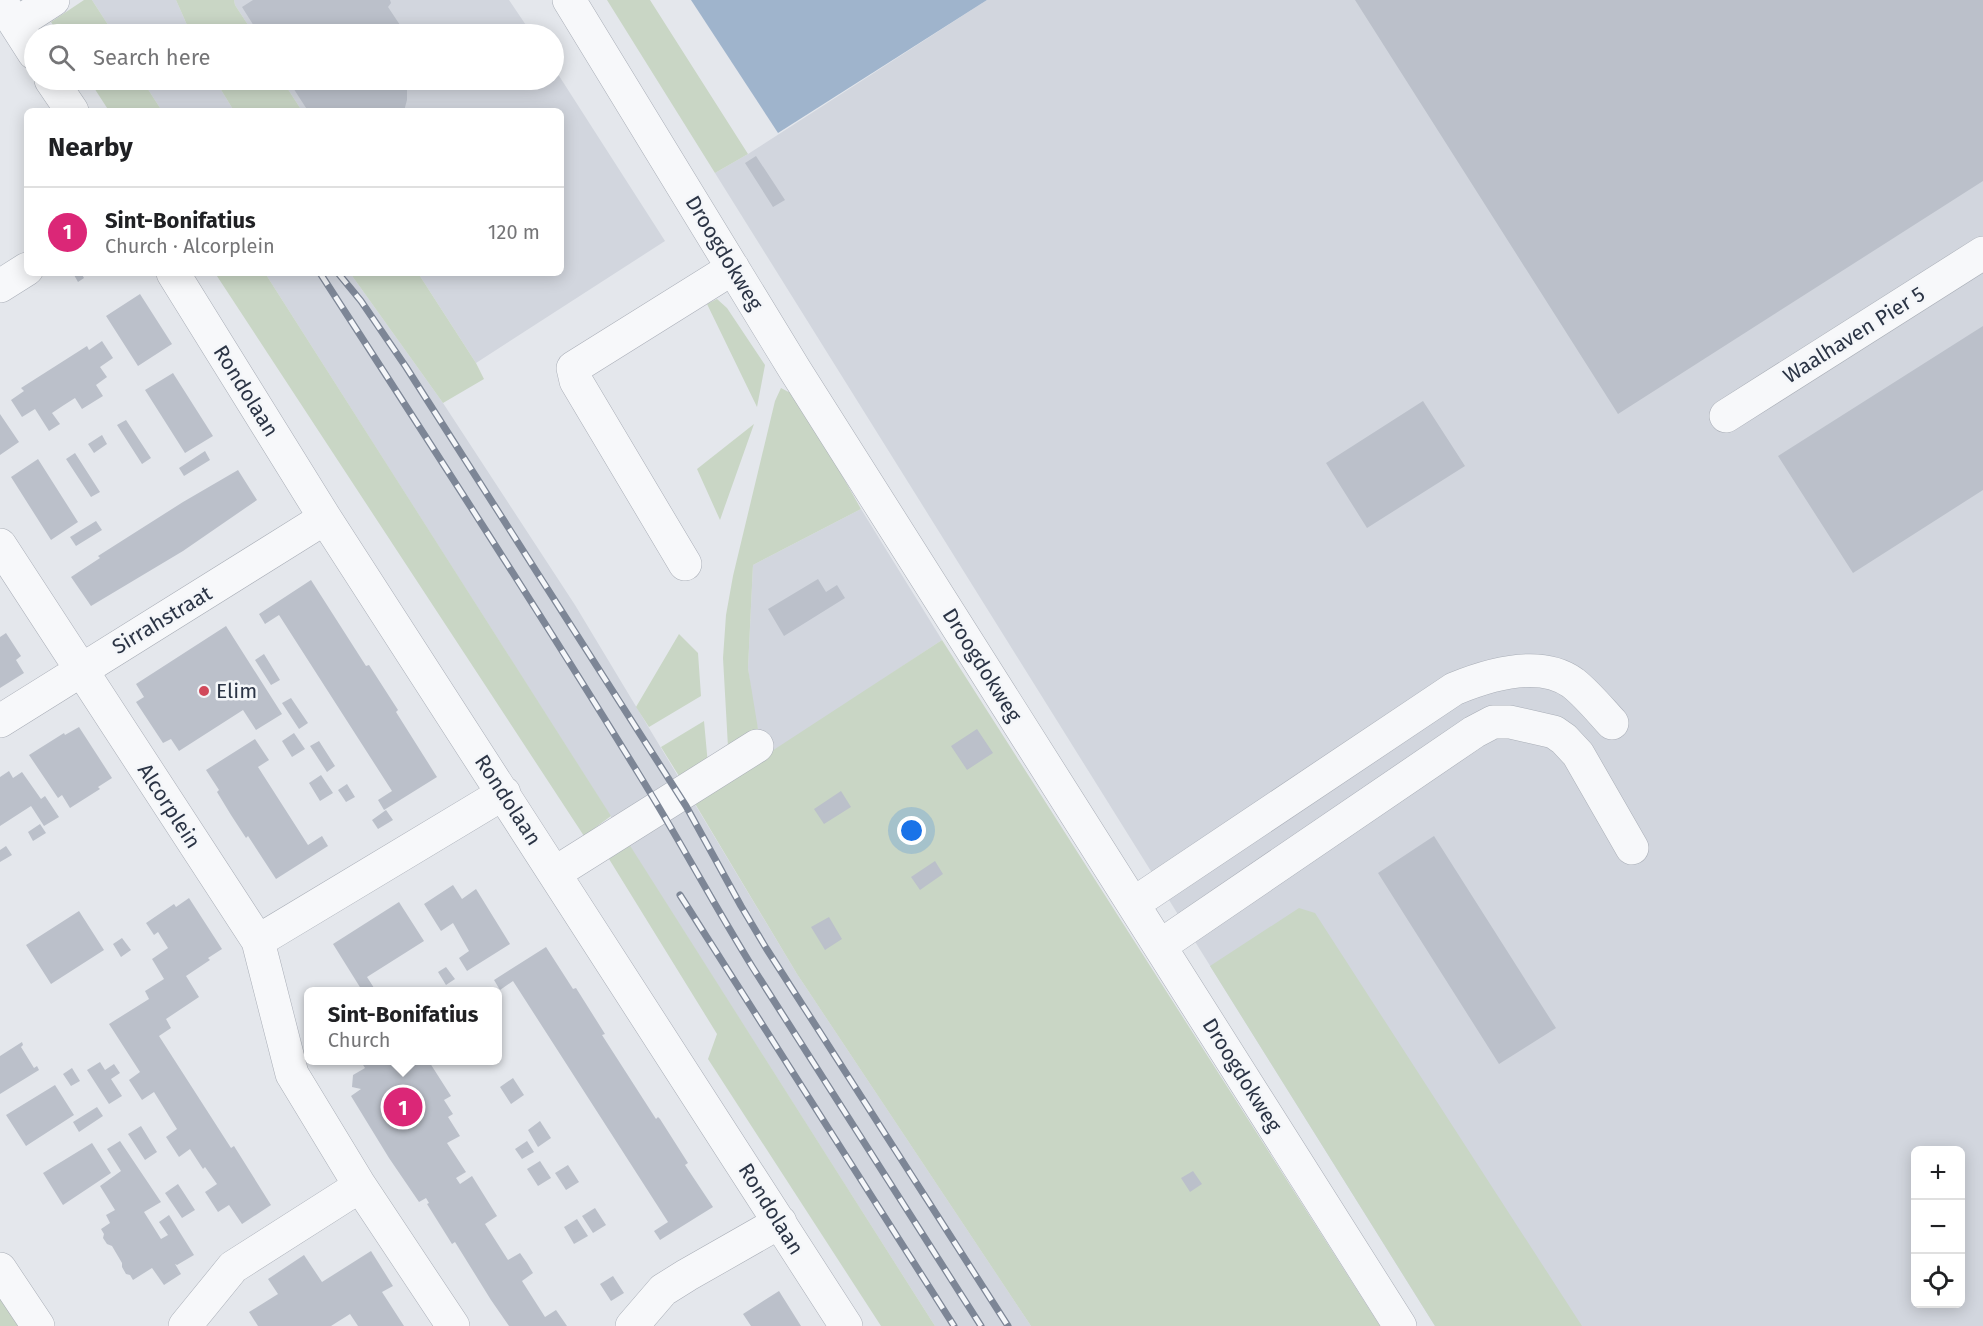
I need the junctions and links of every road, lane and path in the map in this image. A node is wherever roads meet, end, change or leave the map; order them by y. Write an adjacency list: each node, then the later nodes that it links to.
1 (53, 0): 3 (street)
2 (569, 0): 8 (street, Droogdokweg)
3 (8, 12): 4 (street)
4 (24, 37)
5 (58, 90): 6 (street)
6 (70, 108)
7 (1983, 254): 12 (street, Waalhaven Pier 5)
8 (733, 268): 15 (street); 23 (street, Droogdokweg)
9 (24, 271): 11 (street)
10 (175, 276): 13 (street, Rondolaan)
11 (0, 286)
12 (1726, 416)
13 (325, 518): 16 (street, Sirrahstraat); 20 (street, Rondolaan)
14 (0, 545): 16 (street, Alcorplein)
15 (686, 564)
16 (80, 670): 17 (street, Sirrahstraat); 24 (street, Alcorplein)
17 (0, 722)
18 (1612, 723): 23 (street)
19 (757, 746): 22 (street)
20 (504, 793): 22 (street, Rondolaan); 24 (street)
21 (1632, 848): 25 (street)
22 (555, 873): 27 (street, Rondolaan)
23 (1133, 904): 25 (street, Droogdokweg)
24 (258, 941): 26 (street, Alcorplein)
25 (1160, 946): 34 (street, Droogdokweg)
26 (360, 1186): 30 (street); 31 (street, Alcorplein)
27 (780, 1222): 32 (street); 33 (street, Rondolaan)
28 (0, 1269): 29 (street)
29 (38, 1326)
30 (185, 1326)
31 (453, 1326)
32 (632, 1326)
33 (846, 1326)
34 (1400, 1326)

